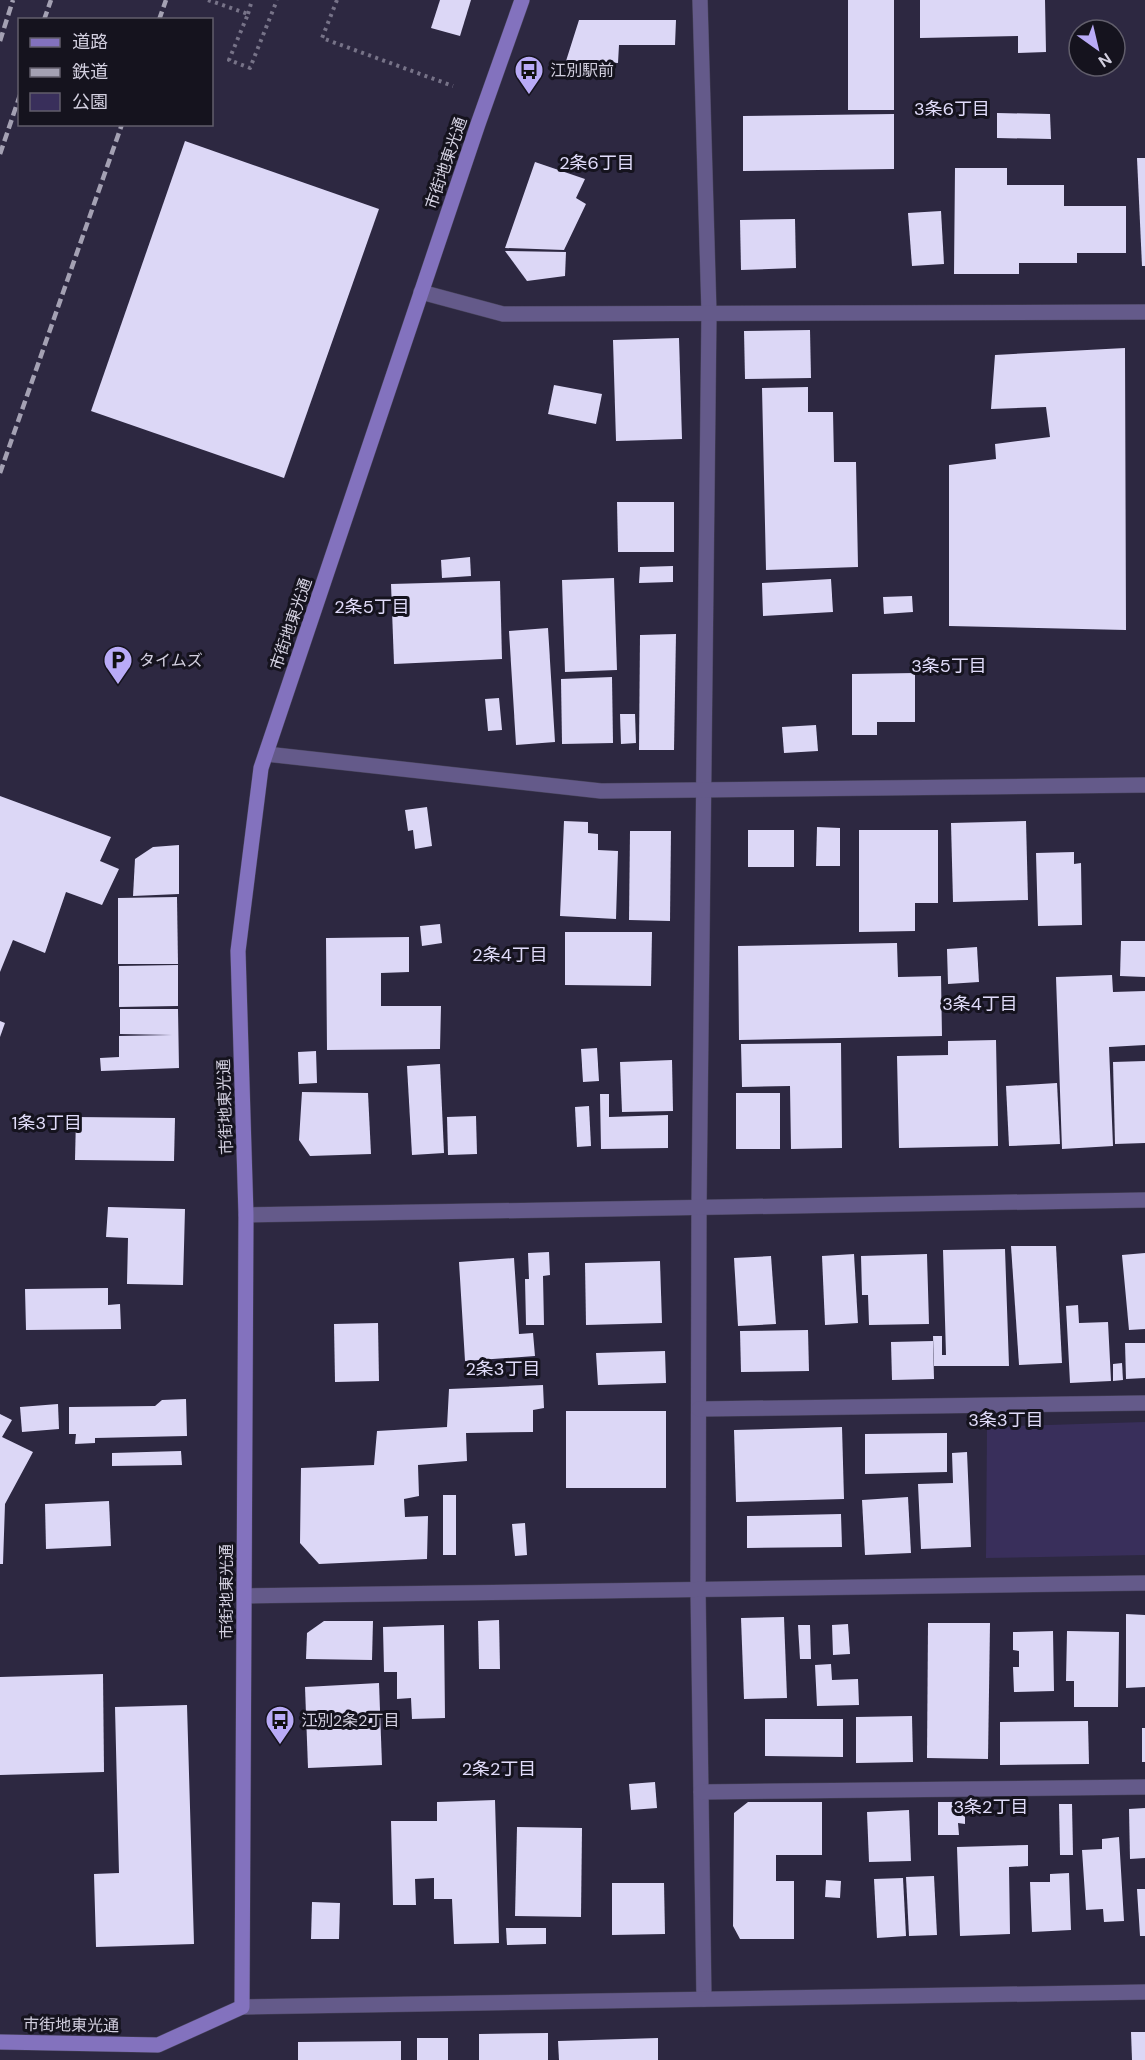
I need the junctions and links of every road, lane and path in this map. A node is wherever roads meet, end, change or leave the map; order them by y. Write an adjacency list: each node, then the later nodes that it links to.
1 (208, 0): 7 (path)
2 (252, 0): 7 (path)
3 (277, 0): 7 (path)
4 (337, 0): 8 (path)
5 (522, 0): 9 (street, 市街地東光通)
6 (700, 0): 11 (street)
7 (248, 14)
8 (453, 86)
9 (421, 292): 11 (street); 12 (street, 市街地東光通)
10 (1145, 312): 11 (street)
11 (709, 314): 14 (street)
12 (266, 754): 14 (street); 17 (street, 市街地東光通)
13 (1145, 785): 14 (street)
14 (704, 790): 16 (street)
15 (1145, 1200): 16 (street)
16 (699, 1207): 17 (street); 19 (street)
17 (246, 1215): 22 (street, 市街地東光通)
18 (1145, 1402): 19 (street)
19 (699, 1409): 21 (street)
20 (1145, 1583): 21 (street)
21 (698, 1589): 22 (street); 24 (street)
22 (244, 1596): 27 (street, 市街地東光通)
23 (1145, 1787): 24 (street)
24 (701, 1792): 26 (street)
25 (1145, 1992): 26 (street)
26 (704, 1999): 27 (street)
27 (242, 2007): 28 (street, 市街地東光通)
28 (0, 2042)

